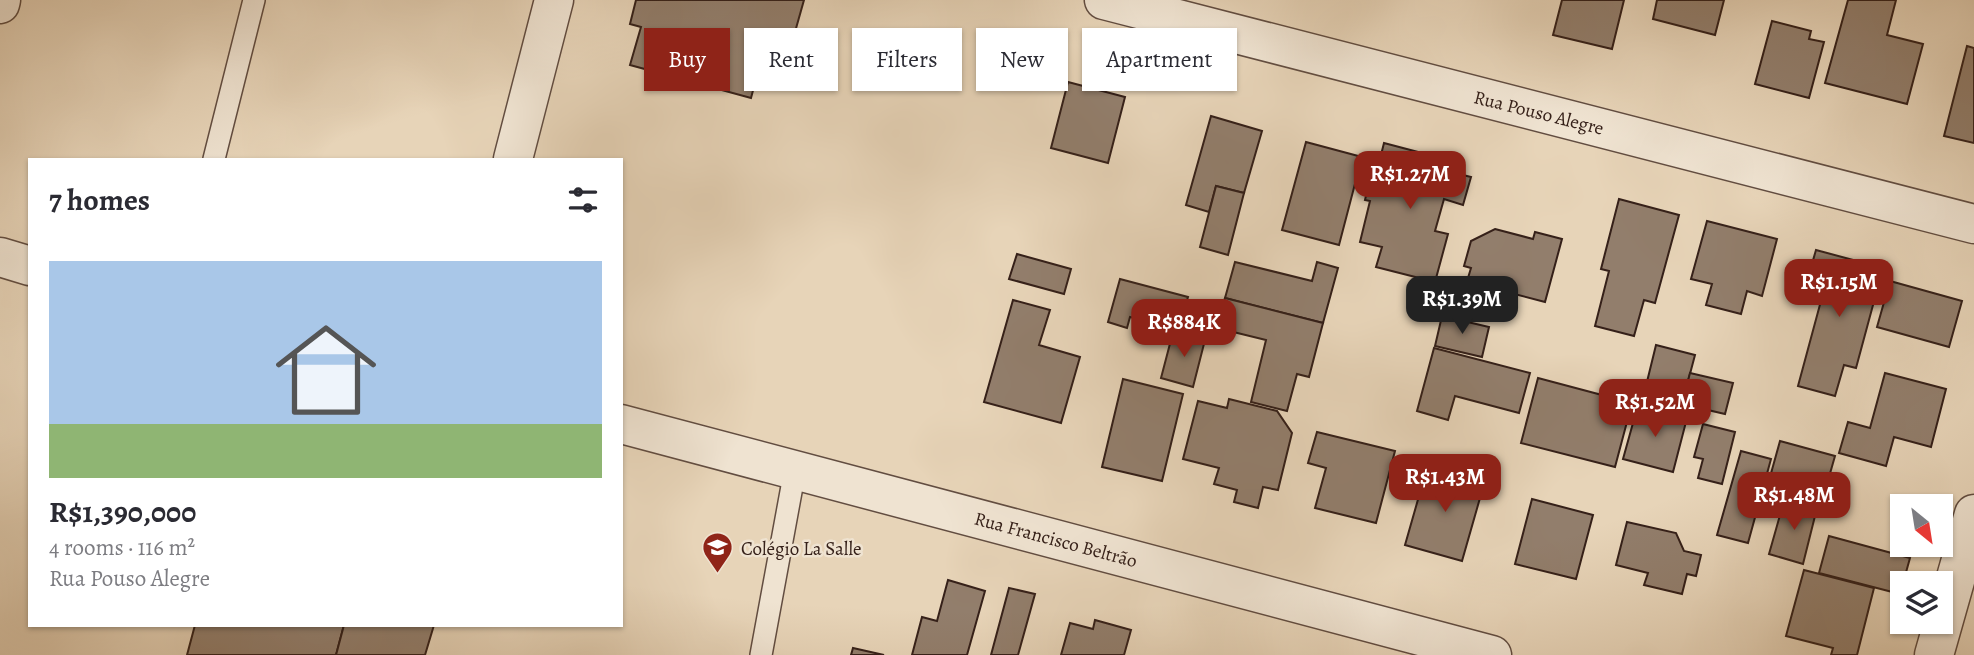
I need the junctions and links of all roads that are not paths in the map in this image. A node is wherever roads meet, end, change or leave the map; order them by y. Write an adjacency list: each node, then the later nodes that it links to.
1 (254, 0): 4 (lane)
2 (554, 0): 5 (street)
3 (1104, 0): 6 (street, Rua Pouso Alegre)
4 (214, 158)
5 (513, 158)
6 (1974, 224)
7 (0, 257): 8 (street)
8 (28, 264)
9 (623, 425): 10 (street, Rua Francisco Beltrão)
10 (795, 470): 12 (lane); 13 (street, Rua Francisco Beltrão)
11 (1974, 514): 14 (street)
12 (761, 655)
13 (1492, 655)
14 (1934, 655)

